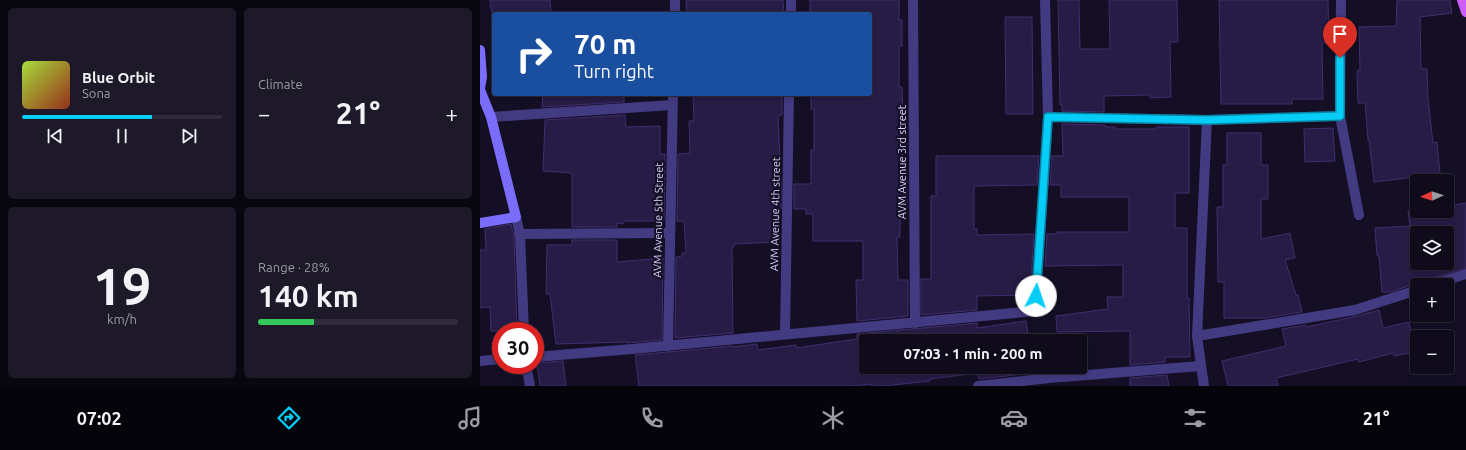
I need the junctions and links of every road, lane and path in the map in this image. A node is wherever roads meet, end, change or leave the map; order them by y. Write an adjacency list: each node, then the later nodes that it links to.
1 (675, 0): 7 (street)
2 (791, 0): 8 (street)
3 (913, 0): 28 (street, AVM Avenue 3rd street)
4 (1045, 0): 17 (street)
5 (1341, 0): 15 (street)
6 (1462, 0): 9 (main road)
7 (675, 12)
8 (791, 12)
9 (1466, 12)
10 (480, 50): 11 (street)
11 (480, 89): 16 (street)
12 (673, 96): 14 (street, AVM Avenue 5th Street)
13 (789, 96): 29 (street, AVM Avenue 4th street)
14 (672, 105): 16 (street); 23 (street, AVM Avenue 5th Street)
15 (1340, 116): 18 (street); 19 (street)
16 (491, 117): 20 (street)
17 (1048, 117): 18 (street); 28 (street)
18 (1207, 120): 30 (street)
19 (1359, 215)
20 (516, 217): 21 (street); 22 (street)
21 (480, 224)
22 (519, 234): 23 (street); 27 (street)
23 (669, 234): 31 (street, AVM Avenue 5th Street)
24 (1466, 274): 25 (street)
25 (1453, 278)
26 (1410, 292): 30 (street)
27 (524, 322)
28 (915, 323): 29 (street)
29 (785, 334): 31 (street)
30 (1197, 336): 35 (street)
31 (668, 346): 32 (street)
32 (544, 356)
33 (492, 360): 34 (street)
34 (480, 361)
35 (1200, 366): 37 (street); 40 (street)
36 (528, 374): 38 (street)
37 (1050, 382): 39 (street)
38 (530, 386)
39 (978, 386)
40 (1204, 386)

